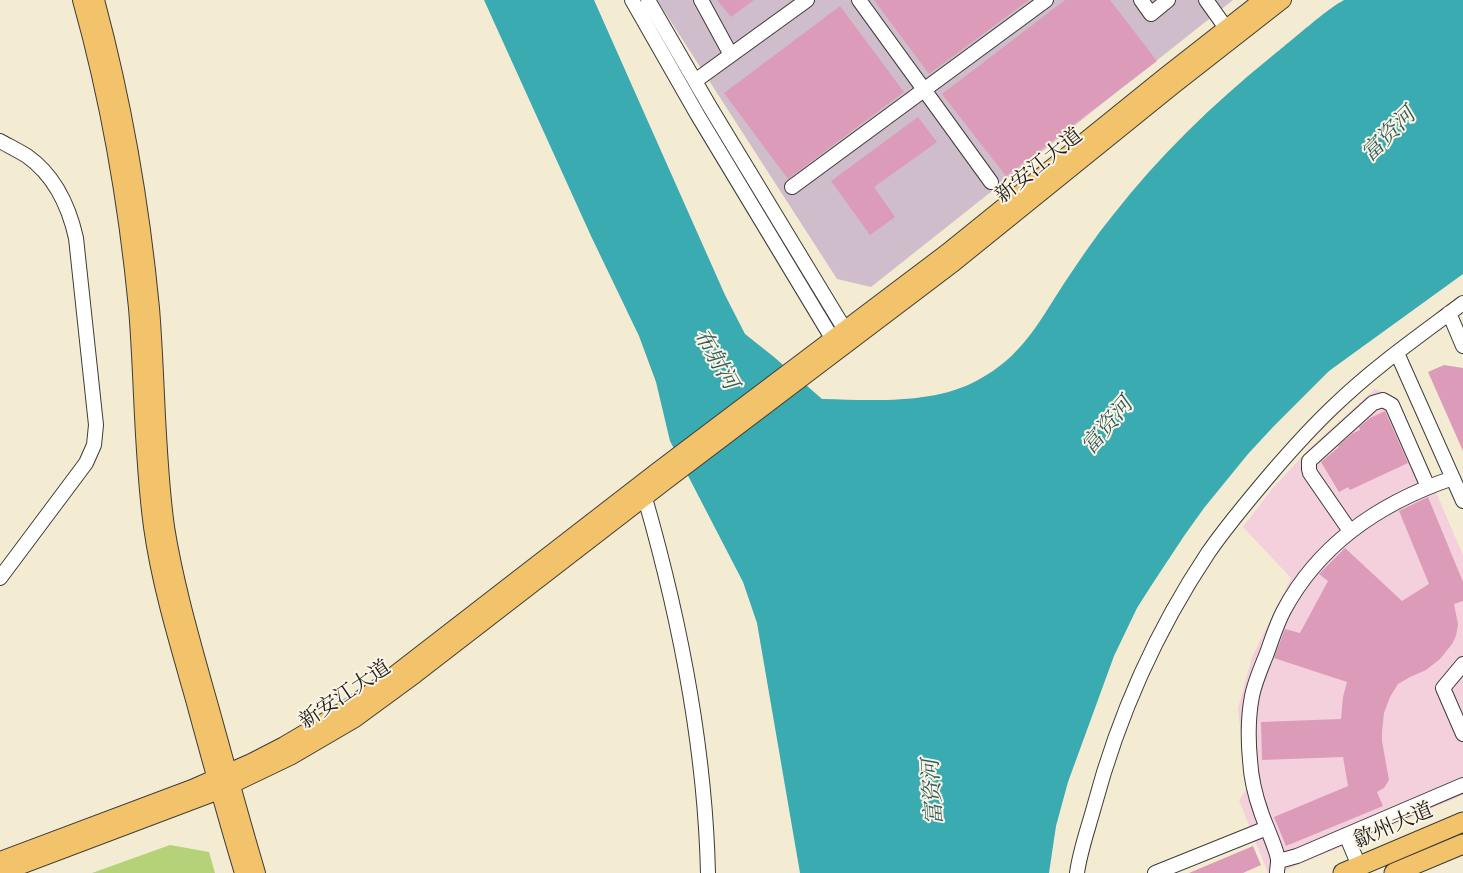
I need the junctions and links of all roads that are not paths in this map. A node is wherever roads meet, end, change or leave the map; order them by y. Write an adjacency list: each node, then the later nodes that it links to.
1 (81, 0): 35 (main road)
2 (96, 0): 35 (main road)
3 (632, 0): 23 (street)
4 (648, 0): 16 (street)
5 (701, 0): 15 (street)
6 (807, 0): 15 (street)
7 (859, 0): 17 (street)
8 (1046, 0): 17 (street)
9 (1141, 0): 10 (street)
10 (1168, 0)
11 (1206, 0): 14 (street)
12 (1262, 0): 14 (main road, 新安江大道)
13 (1283, 0): 23 (main road, 新安江大道)
14 (1226, 28): 23 (main road, 新安江大道)
15 (731, 55): 16 (street)
16 (695, 81): 23 (street)
17 (924, 90): 19 (street); 20 (street)
18 (0, 142): 32 (street)
19 (991, 182)
20 (792, 187)
21 (1463, 303): 22 (street)
22 (1449, 313): 24 (street); 25 (street)
23 (842, 340): 26 (main road, 新安江大道)
24 (1463, 346)
25 (1397, 352): 27 (street); 48 (street)
26 (666, 473): 29 (main road, 新安江大道); 35 (main road, 新安江大道)
27 (1453, 478): 28 (street); 30 (street)
28 (1428, 487): 31 (street); 31 (street)
29 (644, 498): 35 (main road, 新安江大道); 47 (street)
30 (1463, 501)
31 (1350, 531): 38 (street)
32 (0, 578)
33 (1463, 664): 34 (street)
34 (1463, 734)
35 (224, 782): 41 (main road, 新安江大道); 44 (main road, 新安江大道); 45 (main road); 46 (main road)
36 (1463, 785): 39 (street)
37 (1463, 822): 43 (highway, 歙州大道)
38 (1267, 828): 42 (street); 49 (street)
39 (1346, 836): 42 (street); 43 (street)
40 (1463, 844): 50 (highway, 歙州大道)
41 (0, 860)
42 (1278, 867)
43 (1351, 870)
44 (2, 873)
45 (243, 873)
46 (257, 873)
47 (708, 873)
48 (1077, 873)
49 (1155, 873)
50 (1394, 873)

